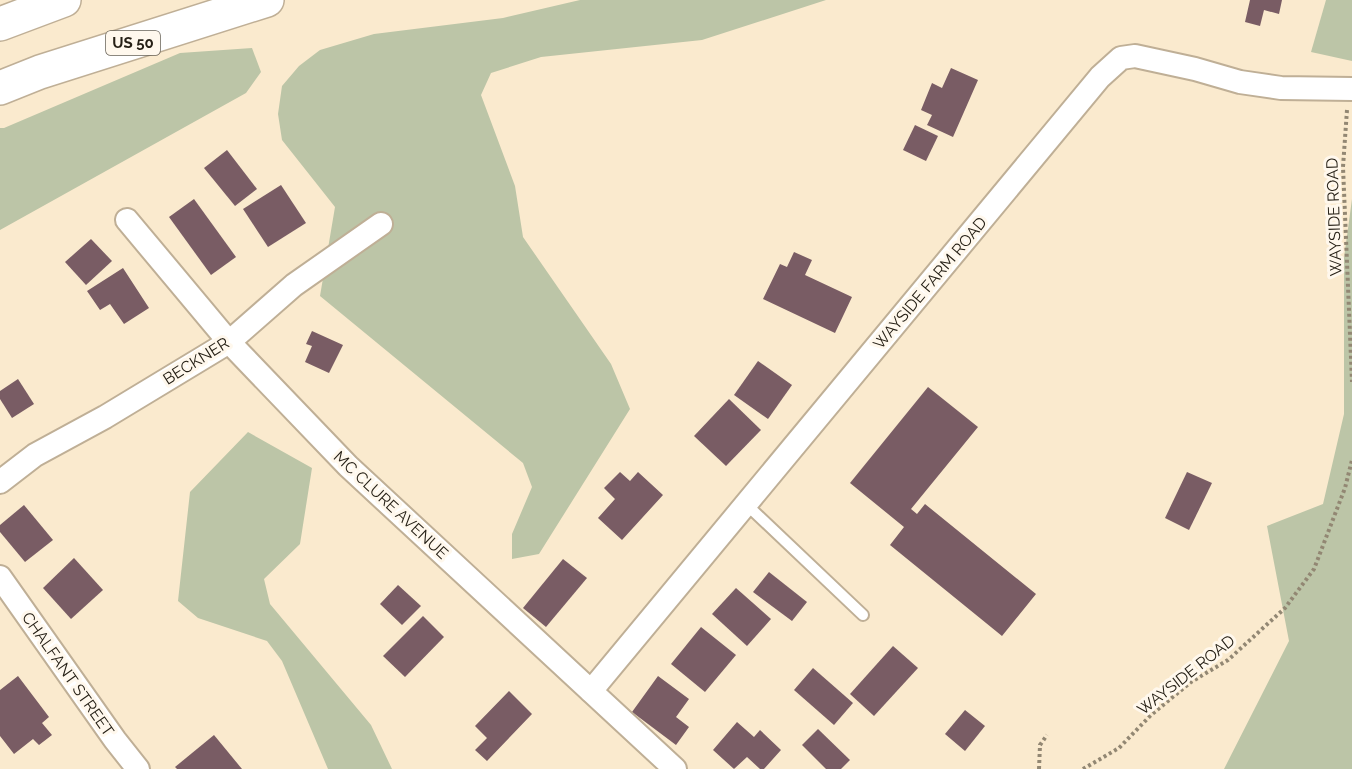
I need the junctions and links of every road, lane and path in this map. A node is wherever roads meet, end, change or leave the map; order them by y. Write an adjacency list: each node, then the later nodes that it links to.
1 (64, 0): 3 (highway)
2 (267, 0): 4 (highway, US 50)
3 (0, 24)
4 (0, 88)
5 (1350, 89): 9 (path, WAYSIDE ROAD); 12 (street, WAYSIDE FARM ROAD)
6 (128, 220): 8 (street, MC CLURE AVENUE)
7 (381, 224): 8 (street, BECKNER)
8 (229, 342): 11 (street, BECKNER); 15 (street, MC CLURE AVENUE)
9 (1352, 382)
10 (1352, 460): 20 (path, WAYSIDE ROAD)
11 (0, 482)
12 (747, 505): 14 (lane); 15 (street, WAYSIDE FARM ROAD)
13 (0, 577): 17 (street, CHALFANT STREET)
14 (863, 615)
15 (591, 691): 18 (street, MC CLURE AVENUE)
16 (1047, 735): 19 (path)
17 (138, 769)
18 (675, 769)
19 (1039, 769)
20 (1083, 769)

